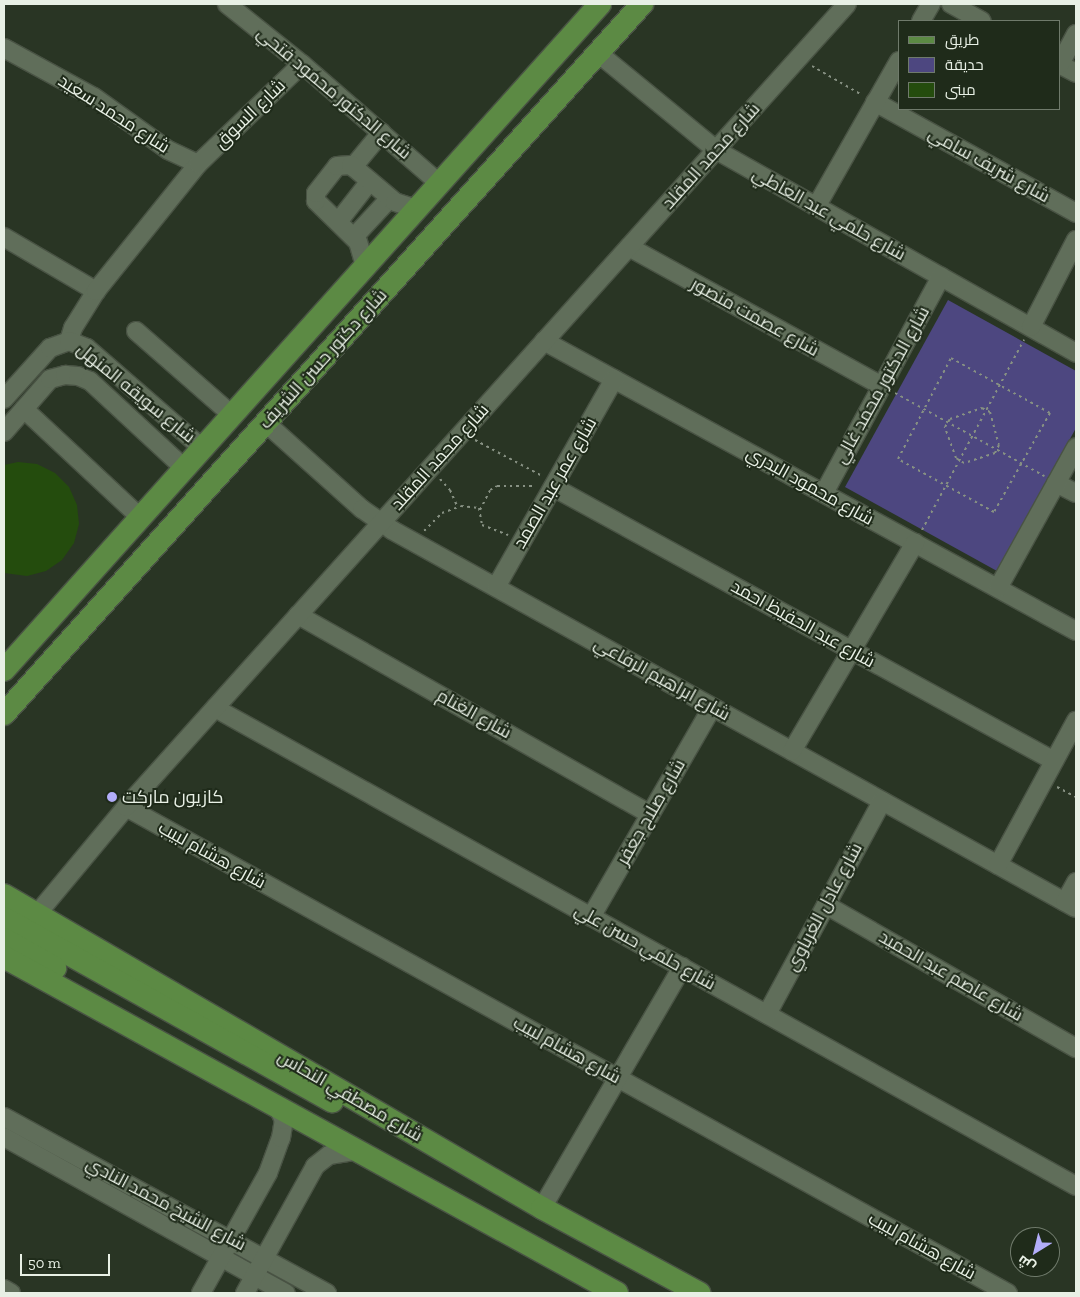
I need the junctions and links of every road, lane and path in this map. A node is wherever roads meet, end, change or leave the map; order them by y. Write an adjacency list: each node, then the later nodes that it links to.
1 (227, 4): 15 (street, شارع الدكتور محمود فتحي)
2 (600, 4): 18 (main road, شارع دكتور حسن الشريف)
3 (642, 4): 11 (main road, شارع دكتور حسن الشريف)
4 (847, 4): 12 (street, شارع محمد المقلد)
5 (931, 4): 7 (street)
6 (950, 4): 8 (street)
7 (922, 20)
8 (980, 20)
9 (1076, 34): 13 (street)
10 (4, 48): 23 (street, شارع محمد سعيد)
11 (598, 54): 20 (main road, شارع دكتور حسن الشريف); 22 (street, شارع حلمي عبد العاطي)
12 (798, 58): 19 (path); 22 (street, شارع محمد المقلد)
13 (1060, 62)
14 (898, 63): 19 (street)
15 (302, 64): 21 (street, شارع الدكتور محمود فتحي); 23 (street, شارع السوق)
16 (1060, 65): 17 (street)
17 (1076, 74)
18 (515, 98): 20 (main road); 26 (main road, شارع دكتور حسن الشريف)
19 (875, 102): 28 (street); 30 (street, شارع شريف سامي)
20 (538, 119): 52 (main road, شارع دكتور حسن الشريف)
21 (382, 132): 24 (street); 26 (street, شارع الدكتور محمود فتحي)
22 (716, 150): 28 (street, شارع حلمي عبد العاطي); 35 (street, شارع محمد المقلد)
23 (198, 164): 38 (street, شارع السوق)
24 (353, 167): 25 (street); 31 (street)
25 (370, 181): 27 (street); 31 (street)
26 (439, 183): 29 (main road, شارع دكتور حسن الشريف)
27 (390, 198): 29 (street); 33 (street)
28 (816, 207): 37 (street, شارع حلمي عبد العاطي)
29 (416, 209): 36 (main road, شارع دكتور حسن الشريف)
30 (1076, 212)
31 (338, 222): 33 (street)
32 (4, 237): 38 (street)
33 (354, 237): 36 (street)
34 (1076, 240): 39 (street)
35 (628, 247): 42 (street, شارع محمد المقلد); 46 (street, شارع عصمت منصور)
36 (364, 266): 51 (main road, شارع دكتور حسن الشريف)
37 (941, 277): 39 (street, شارع حلمي عبد العاطي); 46 (street, شارع الدكتور محمد غالي)
38 (96, 291): 41 (street, شارع السوق)
39 (1031, 327): 43 (street, شارع حلمي عبد العاطي); 45 (path)
40 (136, 331): 51 (street)
41 (69, 341): 47 (street, شارع سويقه المنهل); 58 (street, شارع سويقه المنهل)
42 (544, 341): 44 (street, شارع محمود البدري); 55 (street, شارع محمد المقلد)
43 (1076, 353)
44 (614, 379): 65 (street, شارع عمر عبد الصمد); 67 (street, شارع محمود البدري)
45 (1000, 384): 49 (path); 50 (path); 61 (path)
46 (882, 386): 49 (path); 67 (street, شارع الدكتور محمد غالي)
47 (7, 390): 48 (street)
48 (20, 408): 54 (street, شارع سويقه المنهل); 62 (street, شارع سويقه المنهل); 71 (street)
49 (923, 409): 53 (path); 66 (path)
50 (986, 410): 53 (path); 56 (path); 59 (path)
51 (232, 415): 58 (main road, شارع دكتور حسن الشريف)
52 (266, 422): 72 (street, شارع ابراهيم الرفاعي); 84 (main road, شارع دكتور حسن الشريف)
53 (948, 423): 56 (path); 60 (path)
54 (4, 432)
55 (462, 433): 63 (street, شارع محمد المقلد); 65 (path)
56 (972, 436): 59 (path); 60 (path)
57 (1076, 447): 64 (street)
58 (202, 448): 62 (main road, شارع دكتور حسن الشريف)
59 (997, 450): 60 (path); 61 (path)
60 (960, 460): 66 (path)
61 (1023, 464): 64 (path); 66 (path)
62 (184, 468): 71 (main road, شارع دكتور حسن الشريف)
63 (427, 472): 69 (path); 72 (street, شارع محمد المقلد)
64 (1056, 483): 68 (street); 77 (street)
65 (554, 485): 70 (path); 74 (street, شارع عمر عبد الصمد); 80 (street, شارع عبد الحفيظ احمد)
66 (945, 487): 75 (path)
67 (824, 493): 75 (street, شارع محمود البدري)
68 (1076, 493)
69 (457, 506): 70 (path); 73 (path)
70 (480, 510): 74 (path)
71 (140, 517): 81 (main road, شارع دكتور حسن الشريف)
72 (381, 523): 73 (street, شارع ابراهيم الرفاعي); 78 (street, شارع محمد المقلد)
73 (407, 538): 76 (street, شارع ابراهيم الرفاعي)
74 (521, 542): 76 (street, شارع عمر عبد الصمد)
75 (915, 543): 77 (street, شارع محمود البدري); 80 (street)
76 (496, 587): 82 (street, شارع ابراهيم الرفاعي)
77 (998, 588): 79 (street, شارع محمود البدري)
78 (298, 616): 83 (street, شارع محمد المقلد); 92 (street, شارع الغنام)
79 (1076, 631)
80 (852, 651): 86 (street); 87 (street, شارع عبد الحفيظ احمد)
81 (4, 670)
82 (712, 707): 86 (street, شارع ابراهيم الرفاعي); 92 (street, شارع صلاح جعفر)
83 (215, 708): 91 (street, شارع محمد المقلد); 98 (street, شارع حلمي حسن علي)
84 (4, 714)
85 (1076, 721): 87 (street)
86 (792, 751): 90 (street, شارع ابراهيم الرفاعي)
87 (1054, 761): 88 (street)
88 (1044, 780): 89 (path); 93 (street)
89 (1076, 797)
90 (882, 801): 93 (street, شارع ابراهيم الرفاعي); 96 (street, شارع عادل الغرباوي)
91 (126, 807): 100 (street, شارع محمد المقلد); 104 (street, شارع هشام لبيب)
92 (650, 814): 98 (street, شارع صلاح جعفر)
93 (998, 865): 97 (street, شارع ابراهيم الرفاعي)
94 (1076, 882): 97 (street)
95 (4, 895): 100 (main road, شارع مصطفي النحاس)
96 (826, 905): 102 (street, شارع عادل الغرباوي); 103 (street, شارع عاصم عبد الحميد)
97 (1071, 905)
98 (591, 917): 101 (street, شارع حلمي حسن علي)
99 (4, 918): 100 (main road)
100 (20, 938): 105 (main road, شارع مصطفي النحاس); 110 (main road, شارع مصطفي النحاس)
101 (682, 968): 102 (street, شارع حلمي حسن علي); 104 (street)
102 (767, 1014): 109 (street, شارع حلمي حسن علي)
103 (1076, 1048)
104 (617, 1078): 110 (street); 123 (street, شارع هشام لبيب)
105 (279, 1110): 108 (main road, شارع مصطفي النحاس); 111 (street)
106 (4, 1117): 111 (street, شارع الشيخ محمد النادي)
107 (4, 1137): 112 (street, شارع الشيخ محمد النادي)
108 (354, 1151): 113 (street); 121 (main road, شارع مصطفي النحاس)
109 (1076, 1186)
110 (542, 1208): 122 (main road, شارع مصطفي النحاس)
111 (232, 1240): 112 (street); 113 (street, شارع الشيخ محمد النادي)
112 (222, 1257): 114 (street, شارع الشيخ محمد النادي); 117 (street)
113 (264, 1258): 114 (street); 120 (street, شارع الشيخ محمد النادي)
114 (254, 1276): 118 (street); 119 (street, شارع الشيخ محمد النادي)
115 (4, 1289): 116 (street)
116 (11, 1293)
117 (201, 1293)
118 (245, 1293)
119 (286, 1293)
120 (327, 1293)
121 (617, 1293)
122 (699, 1293)
123 (1008, 1293)

